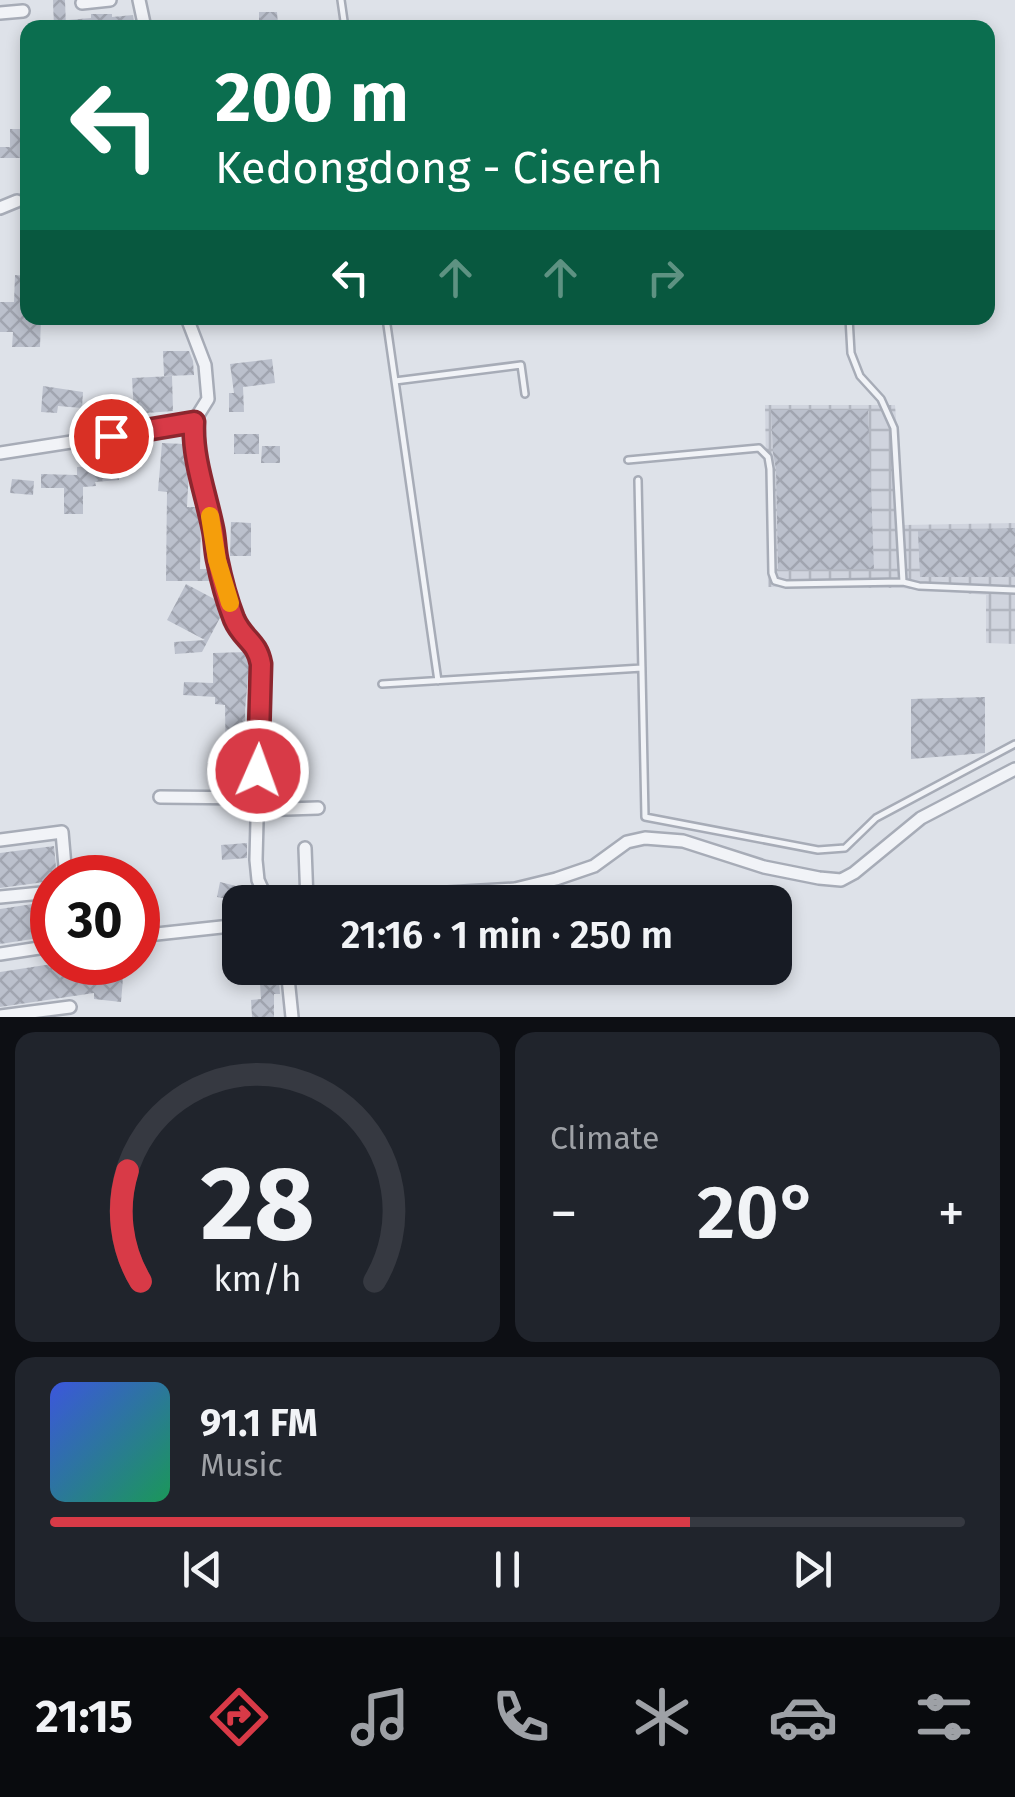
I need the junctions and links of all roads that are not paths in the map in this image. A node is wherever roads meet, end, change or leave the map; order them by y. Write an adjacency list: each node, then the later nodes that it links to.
1 (110, 0): 2 (street)
2 (82, 3)
3 (23, 11): 4 (street)
4 (0, 13)
5 (18, 200): 6 (street)
6 (0, 208)
7 (190, 325): 12 (street)
8 (387, 325): 10 (lane)
9 (849, 325): 16 (lane)
10 (395, 381): 11 (lane); 19 (lane)
11 (525, 394)
12 (194, 422): 13 (street); 24 (street)
13 (0, 453)
14 (628, 460): 16 (lane)
15 (638, 480): 18 (lane)
16 (903, 582): 17 (lane)
17 (1015, 590)
18 (642, 668): 19 (lane); 21 (lane)
19 (438, 681): 20 (lane)
20 (382, 684)
21 (1015, 744)
22 (1015, 769): 31 (street)
23 (160, 797): 24 (street)
24 (257, 804): 25 (street); 29 (street)
25 (318, 808)
26 (0, 840): 28 (street)
27 (305, 848): 30 (street)
28 (64, 855)
29 (260, 885)
30 (303, 885)
31 (529, 885)
32 (30, 894): 33 (street)
33 (0, 897)
34 (222, 927): 35 (street)
35 (160, 934)
36 (30, 949): 37 (street)
37 (0, 954)
38 (289, 985): 42 (street)
39 (70, 1007): 40 (street)
40 (36, 1014): 41 (street)
41 (0, 1016)
42 (292, 1017)

